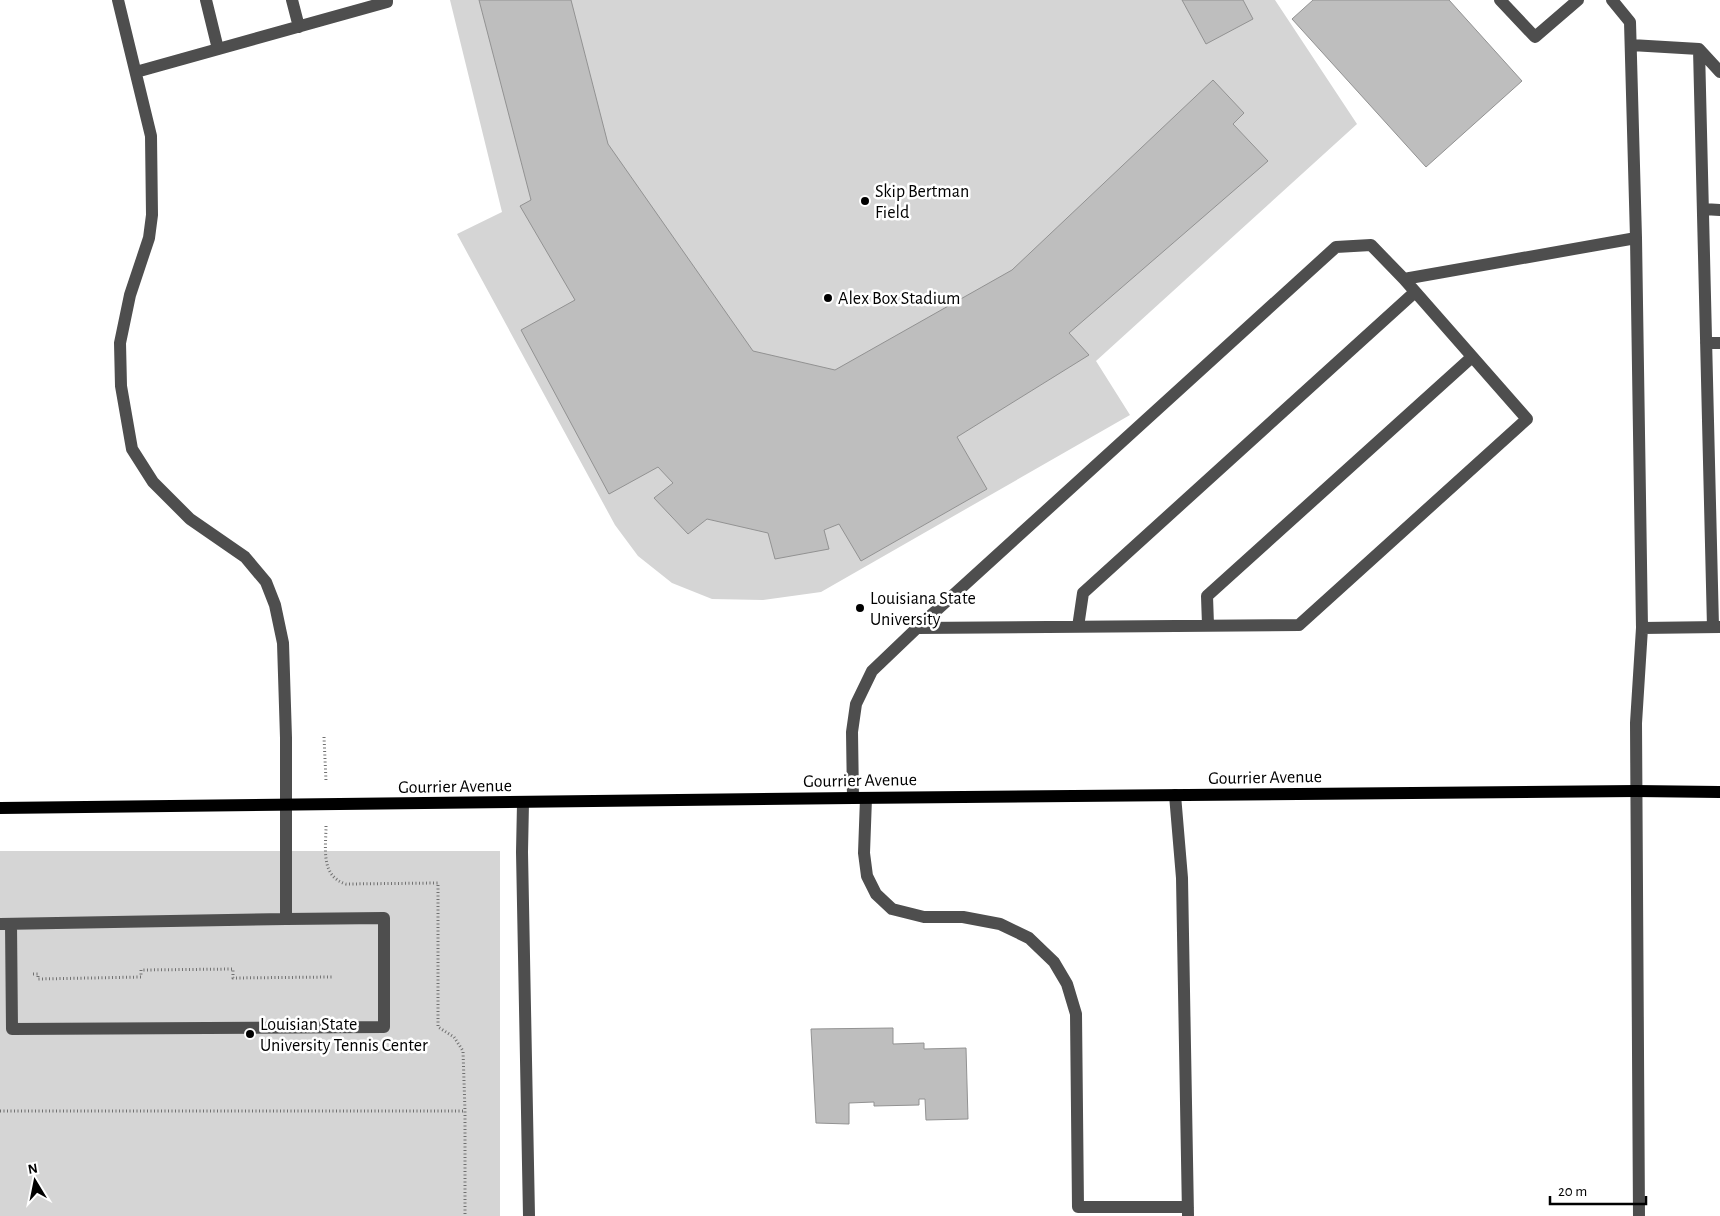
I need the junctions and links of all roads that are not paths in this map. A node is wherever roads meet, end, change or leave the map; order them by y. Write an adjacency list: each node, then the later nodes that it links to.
1 (118, 0): 12 (lane)
2 (206, 0): 10 (lane)
3 (292, 0): 8 (lane)
4 (387, 0): 8 (lane)
5 (1500, 0): 6 (lane)
6 (1578, 0)
7 (1612, 0): 9 (lane)
8 (299, 27): 10 (lane)
9 (1631, 45): 11 (lane); 16 (lane)
10 (218, 49): 12 (lane)
11 (1699, 49): 13 (lane); 14 (lane)
12 (136, 72): 33 (lane)
13 (1720, 72)
14 (1703, 209): 15 (lane); 19 (lane)
15 (1720, 210)
16 (1636, 238): 17 (lane); 27 (lane)
17 (1404, 279): 18 (lane); 26 (lane)
18 (1415, 292): 21 (lane); 24 (lane)
19 (1706, 343): 20 (lane); 22 (lane)
20 (1720, 343)
21 (1472, 357): 23 (lane); 23 (lane)
22 (1715, 466): 25 (lane)
23 (1208, 625): 24 (lane)
24 (1078, 627): 26 (lane)
25 (1717, 627): 27 (lane)
26 (917, 628): 31 (lane)
27 (1642, 628): 28 (lane)
28 (1636, 791): 29 (main road, Gourrier Avenue); 30 (main road, Gourrier Avenue); 39 (lane)
29 (1720, 792)
30 (1175, 795): 31 (main road, Gourrier Avenue); 37 (lane)
31 (859, 798): 32 (main road, Gourrier Avenue); 37 (lane)
32 (523, 803): 33 (main road, Gourrier Avenue); 38 (lane)
33 (286, 806): 34 (main road, Gourrier Avenue); 35 (lane)
34 (0, 808)
35 (286, 919): 36 (lane); 36 (lane)
36 (5, 924)
37 (1188, 1212)
38 (529, 1216)
39 (1639, 1216)

